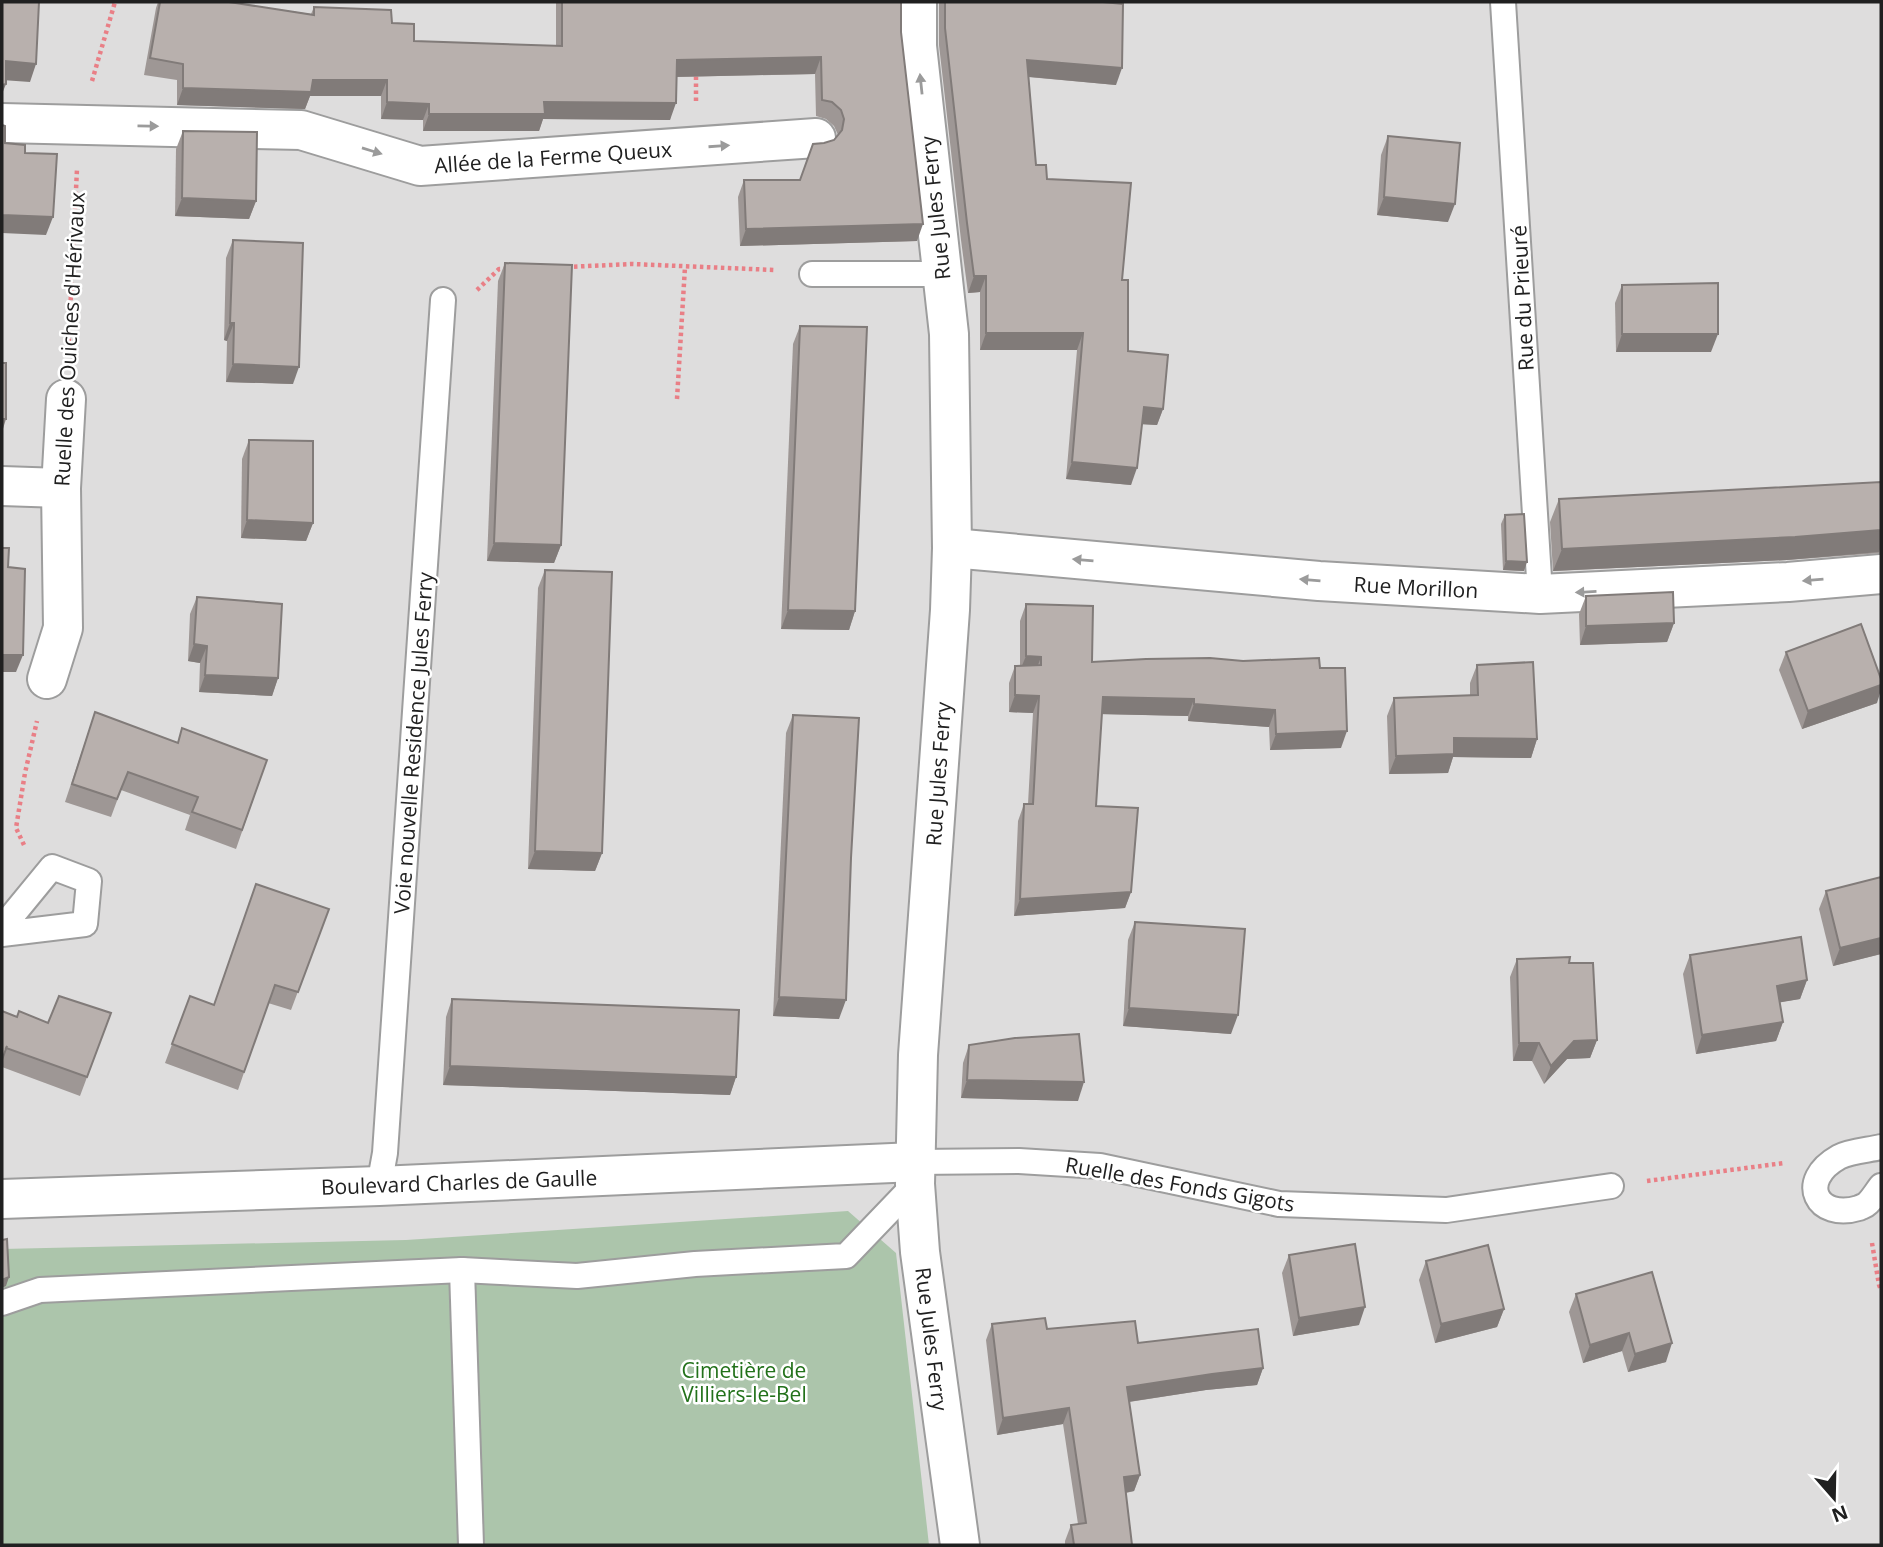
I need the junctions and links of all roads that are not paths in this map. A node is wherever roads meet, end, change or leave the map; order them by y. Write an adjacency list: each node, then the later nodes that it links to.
1 (917, 2): 6 (street, Rue Jules Ferry, one-way to 1)
2 (1503, 2): 13 (lane, Rue du Prieuré)
3 (2, 123): 4 (street, Allée de la Ferme Queux, one-way to 4)
4 (816, 138)
5 (812, 274): 6 (lane)
6 (942, 274): 11 (street, Rue Jules Ferry)
7 (443, 300): 19 (lane, Voie nouvelle Residence Jules Ferry)
8 (66, 398): 10 (street, Ruelle des Ouiches d'Hérivaux)
9 (2, 486): 10 (street)
10 (61, 488): 14 (street, Ruelle des Ouiches d'Hérivaux)
11 (952, 548): 13 (street, Rue Morillon, one-way to 11); 18 (street, Rue Jules Ferry)
12 (1881, 574): 13 (street, Rue Morillon, one-way to 13)
13 (1540, 594)
14 (47, 679)
15 (2, 928): 16 (lane)
16 (2, 934)
17 (1881, 1147): 21 (lane)
18 (915, 1173): 19 (street, Boulevard Charles de Gaulle); 20 (lane, Ruelle des Fonds Gigots); 23 (lane); 26 (street, Rue Jules Ferry)
19 (379, 1186): 22 (street, Boulevard Charles de Gaulle)
20 (1611, 1186)
21 (1874, 1195)
22 (2, 1199)
23 (462, 1270): 24 (lane); 25 (lane)
24 (2, 1303)
25 (471, 1545)
26 (960, 1545)

